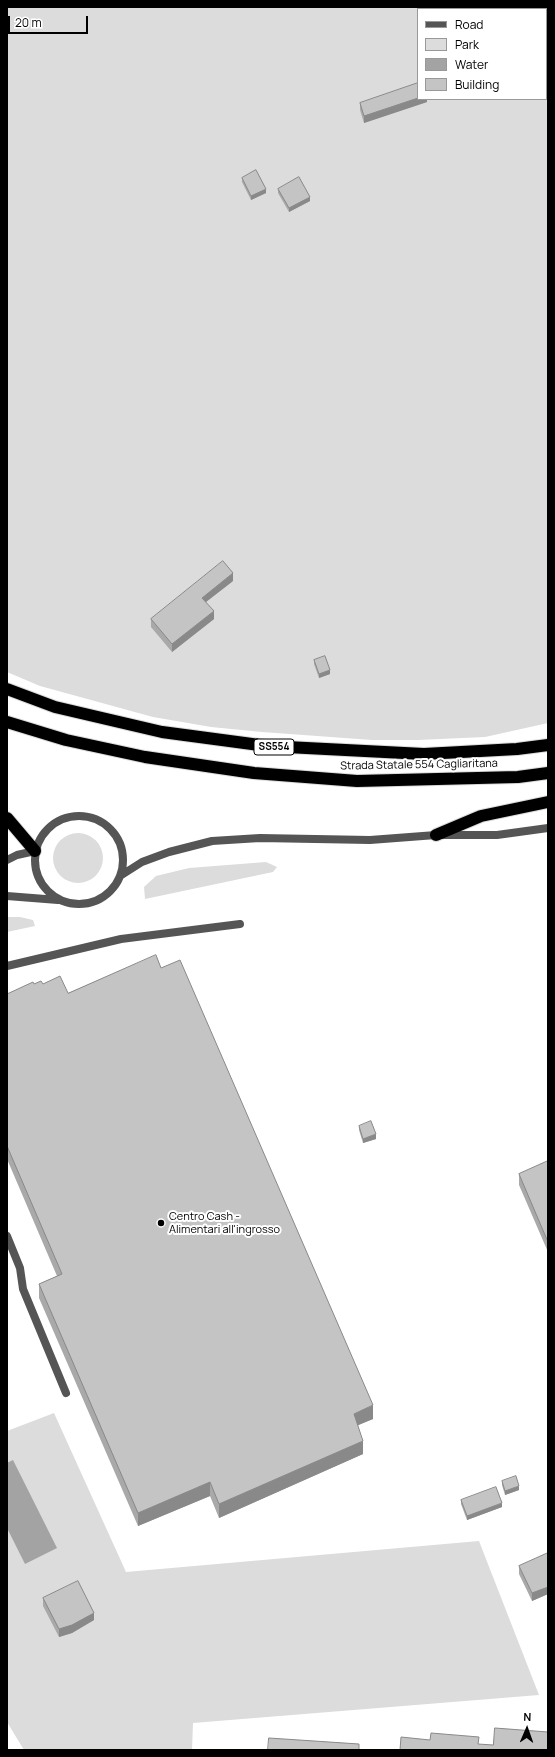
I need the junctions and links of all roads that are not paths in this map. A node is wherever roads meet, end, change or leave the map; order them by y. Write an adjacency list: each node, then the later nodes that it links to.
1 (7, 689): 3 (highway, Strada Statale 554 Cagliaritana / SS554)
2 (7, 722): 4 (highway, Strada Statale 554 Cagliaritana)
3 (548, 744)
4 (548, 773)
5 (548, 802): 8 (highway)
6 (7, 818): 9 (highway)
7 (548, 828): 8 (street)
8 (436, 835): 11 (street)
9 (35, 851): 10 (street); 11 (street); 13 (street)
10 (7, 860)
11 (120, 876): 13 (street)
12 (7, 896): 13 (street)
13 (59, 900)
14 (240, 924): 15 (street)
15 (7, 966)
16 (7, 1236): 17 (street)
17 (66, 1393)

